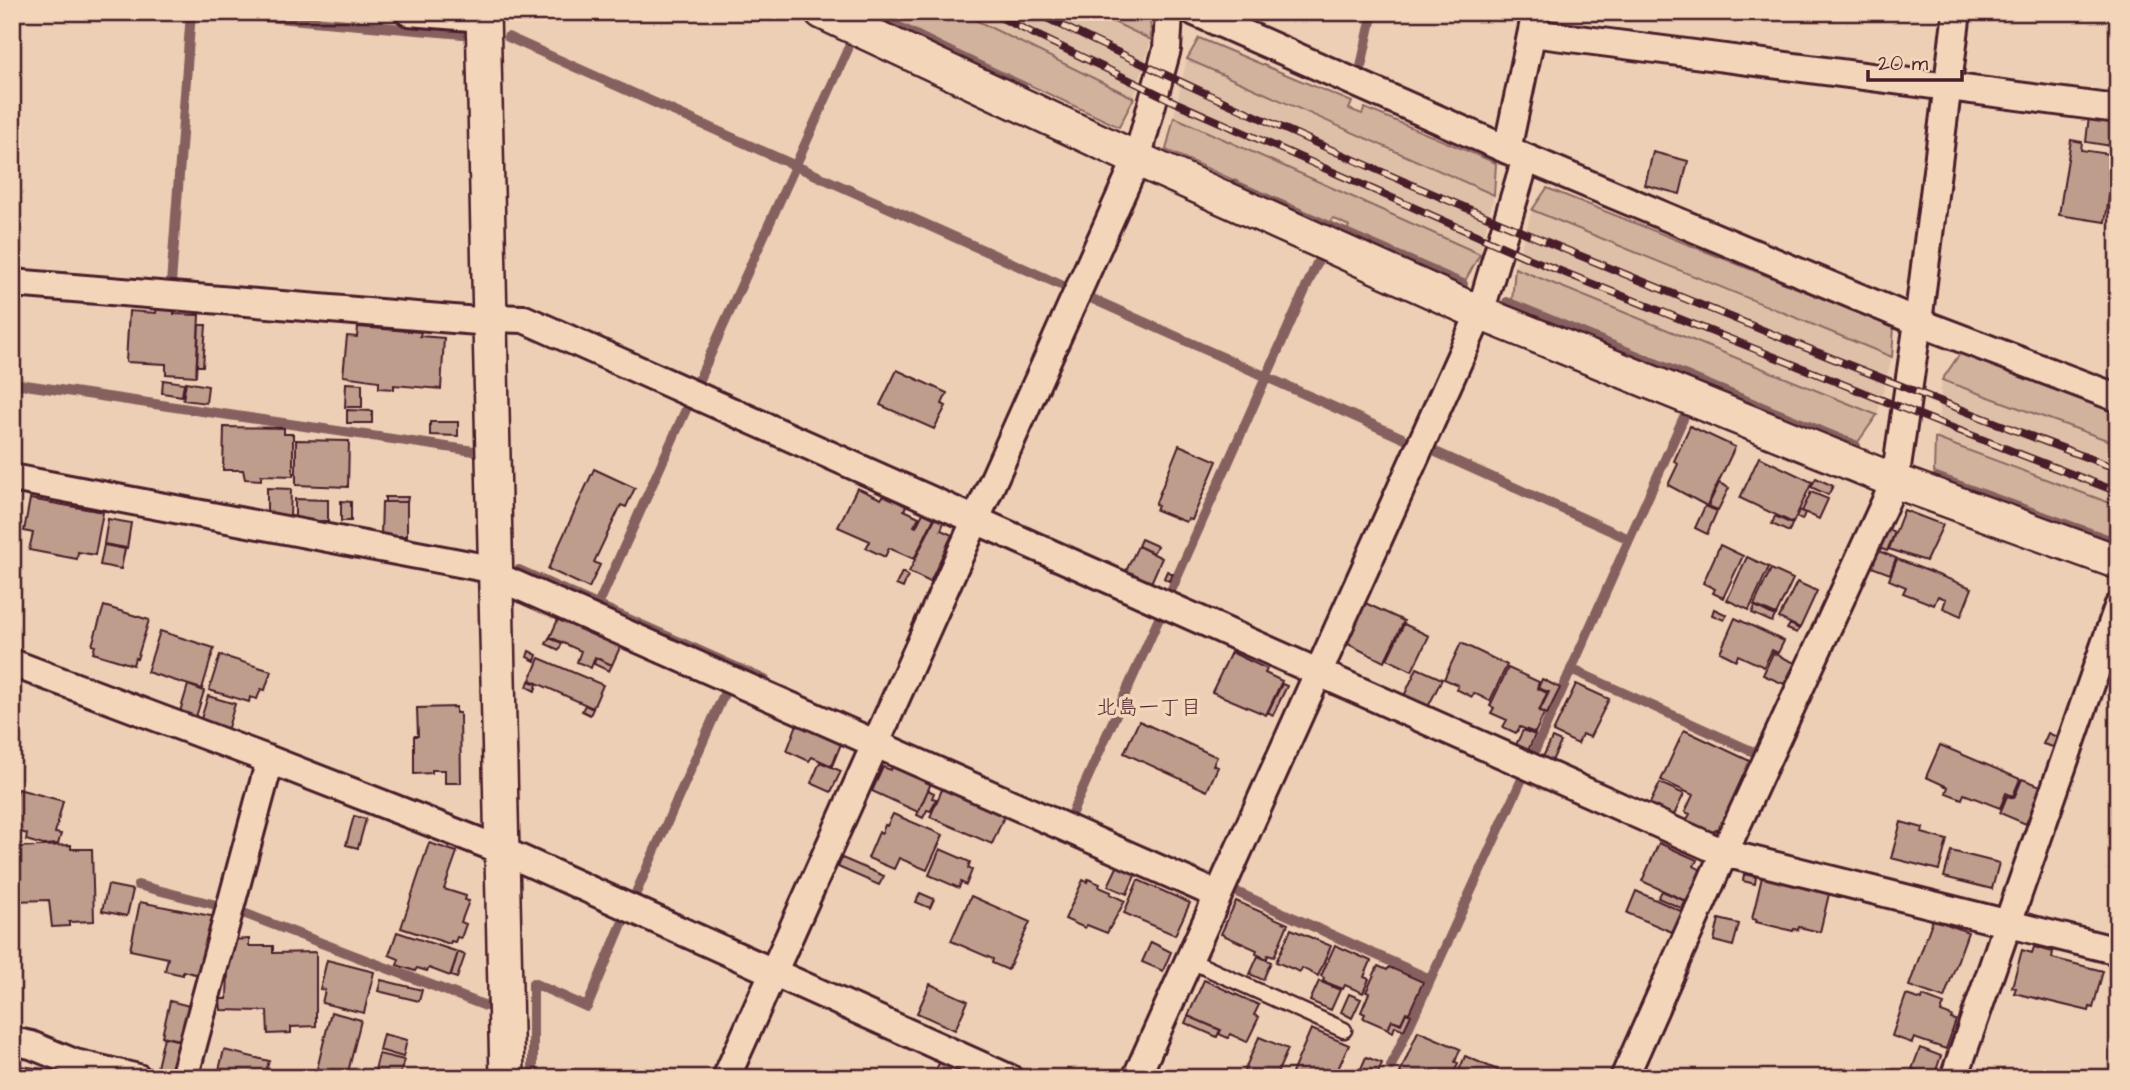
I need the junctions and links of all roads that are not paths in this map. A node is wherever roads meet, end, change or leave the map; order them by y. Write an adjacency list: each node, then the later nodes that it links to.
1 (409, 12): 6 (street)
2 (822, 12): 11 (street)
3 (1169, 12): 11 (street)
4 (1195, 12): 10 (street)
5 (1957, 12): 8 (street)
6 (483, 15): 14 (street)
7 (1534, 22): 8 (street); 10 (street)
8 (1948, 88): 9 (street); 15 (street)
9 (2118, 108)
10 (1517, 154): 13 (street); 15 (street)
11 (1137, 159): 13 (street); 19 (street)
12 (12, 283): 14 (street)
13 (1480, 313): 18 (street); 24 (street)
14 (489, 320): 19 (street); 21 (street)
15 (1918, 322): 16 (street); 18 (street)
16 (2118, 398)
17 (12, 478): 21 (street)
18 (1895, 481): 20 (street); 28 (street)
19 (975, 520): 24 (street); 25 (street)
20 (2118, 562)
21 (496, 573): 25 (street); 27 (street)
22 (2118, 607): 30 (street)
23 (12, 663): 26 (street)
24 (1318, 673): 28 (street); 29 (street)
25 (875, 744): 29 (street); 33 (street)
26 (270, 760): 27 (street); 37 (street)
27 (501, 850): 33 (street); 38 (street)
28 (1724, 853): 30 (street); 42 (street)
29 (1218, 895): 32 (street)
30 (2007, 924): 31 (street); 43 (street)
31 (2118, 951)
32 (1189, 960): 34 (lane); 41 (street)
33 (773, 972): 39 (street); 40 (street)
34 (1344, 1030)
35 (12, 1041): 36 (street)
36 (138, 1078)
37 (184, 1078)
38 (507, 1078)
39 (726, 1078)
40 (1009, 1078)
41 (1136, 1078)
42 (1624, 1078)
43 (1954, 1078)

